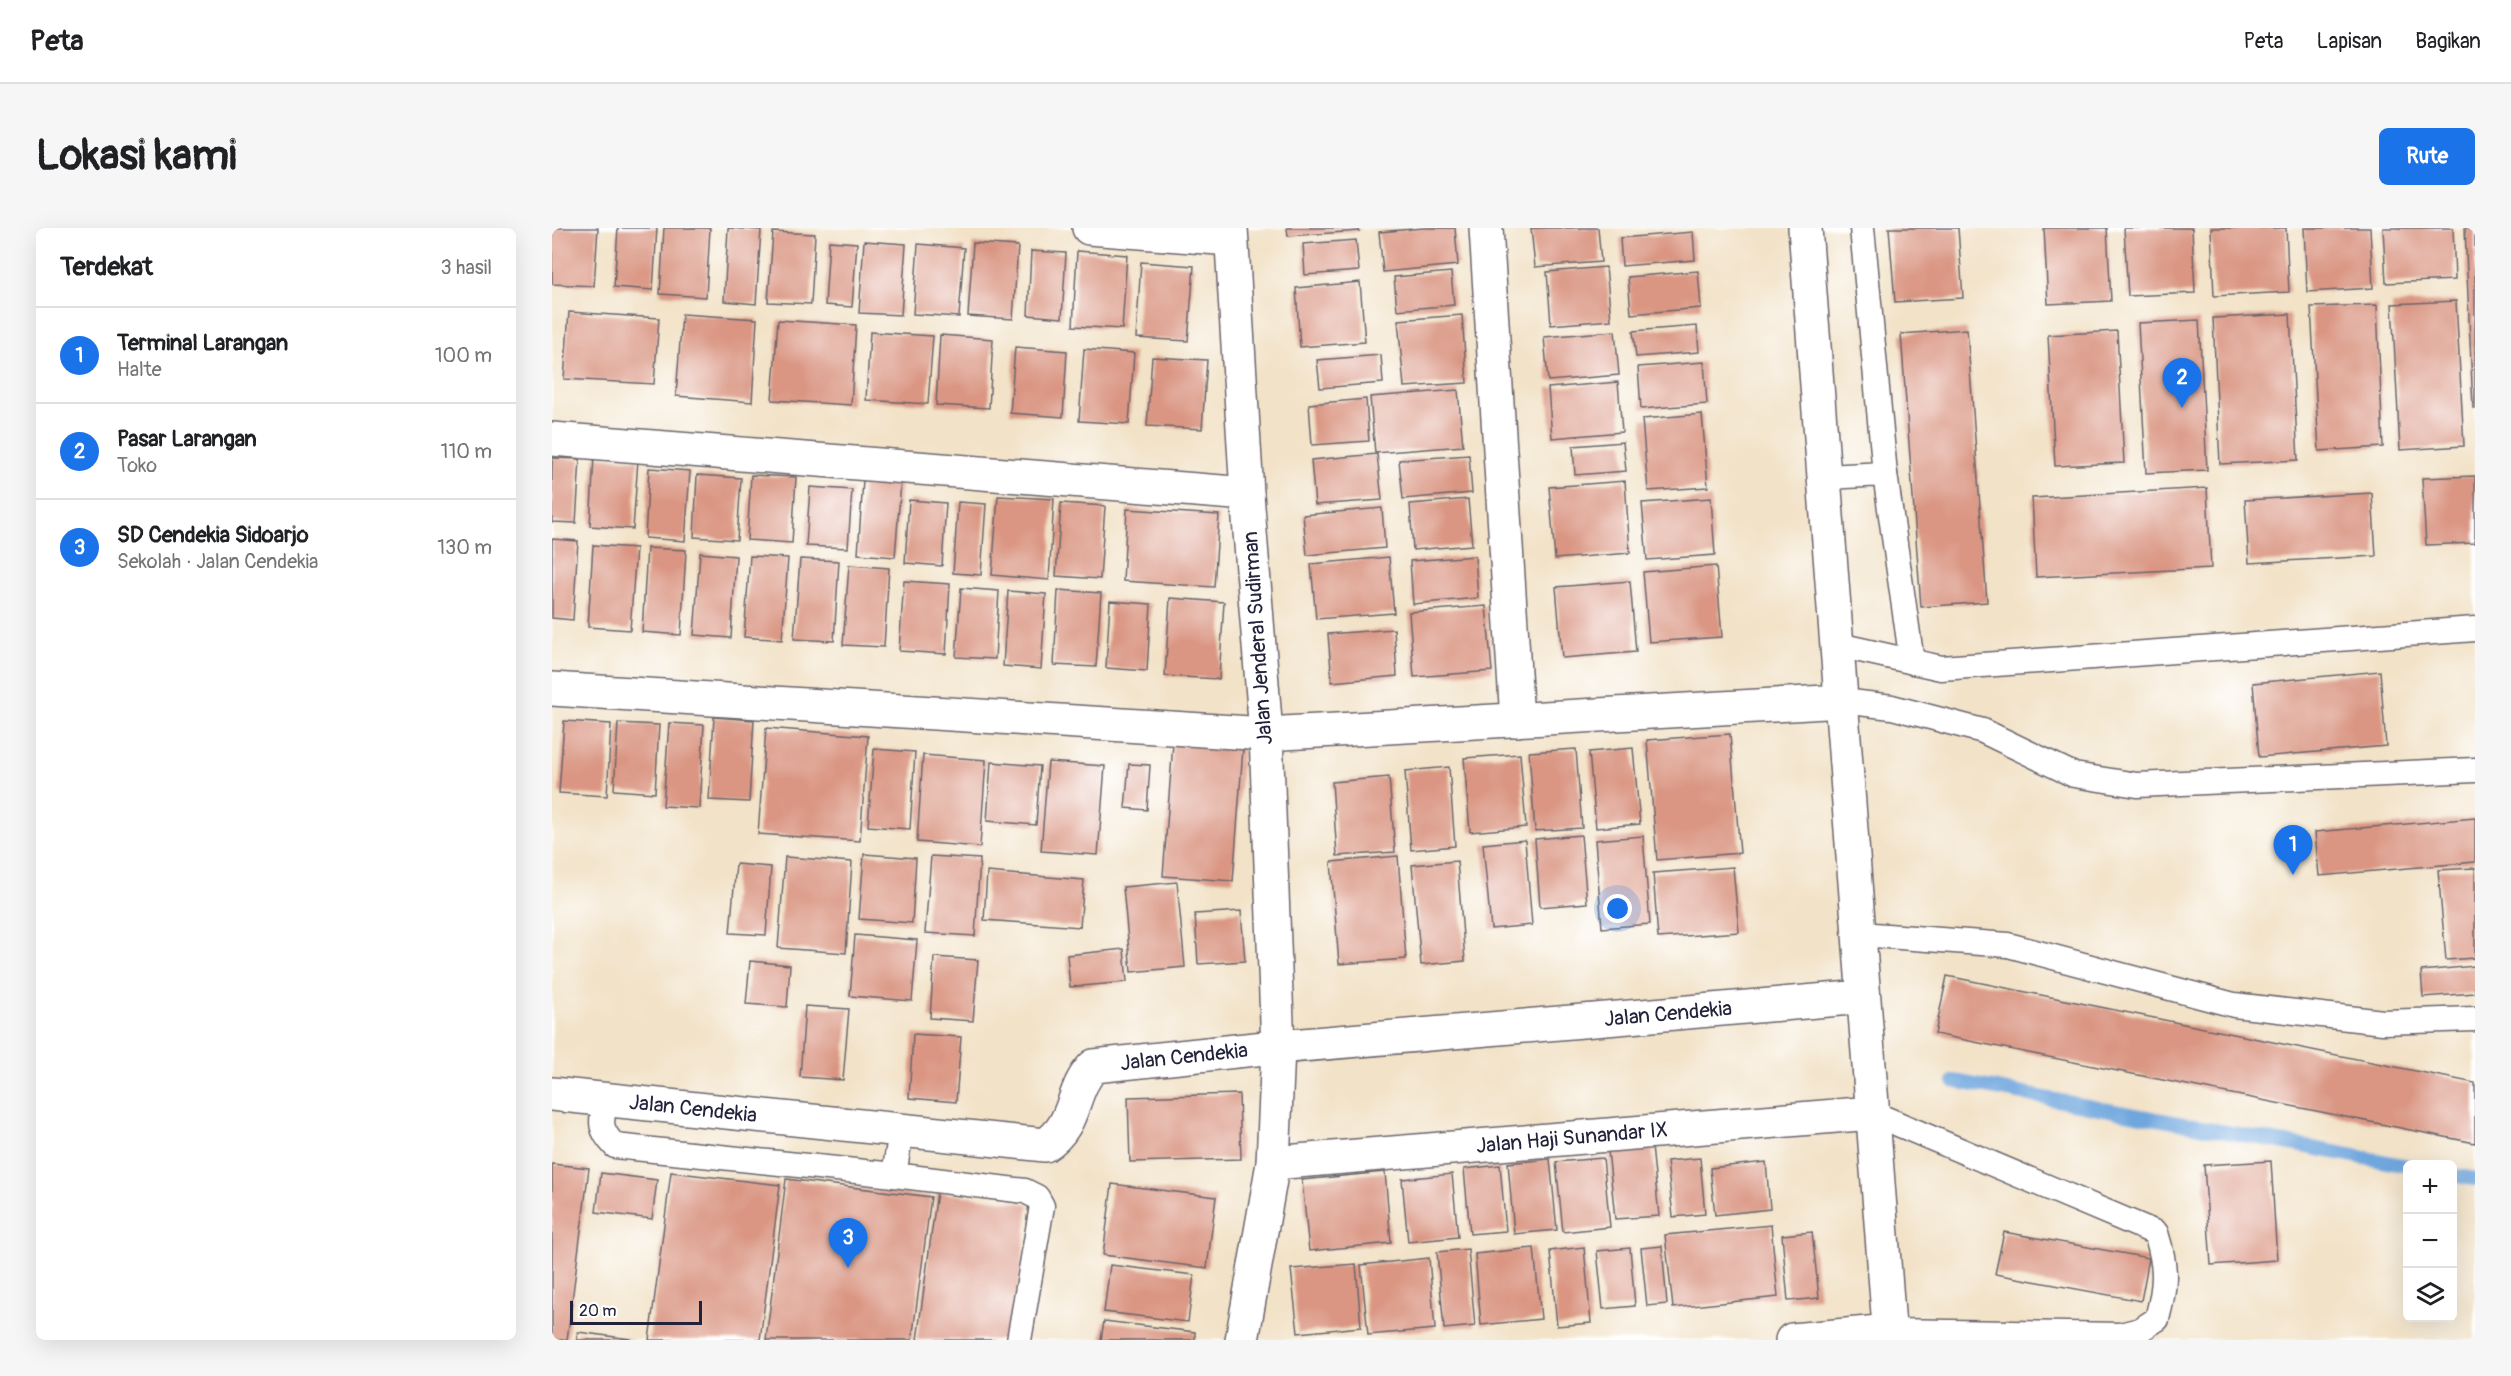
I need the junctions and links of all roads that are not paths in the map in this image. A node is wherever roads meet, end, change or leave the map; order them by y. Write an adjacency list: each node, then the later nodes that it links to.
1 (1089, 228): 5 (main road)
2 (1486, 228): 15 (main road)
3 (1805, 228): 8 (main road)
4 (1862, 228): 7 (lane)
5 (1231, 233): 9 (main road, Jalan Jenderal Sudirman)
6 (552, 439): 9 (main road)
7 (1885, 474): 8 (lane); 12 (lane)
8 (1825, 477): 11 (main road)
9 (1246, 494): 16 (main road, Jalan Jenderal Sudirman)
10 (2475, 629): 12 (lane)
11 (1838, 645): 12 (lane); 14 (main road)
12 (1912, 662)
13 (552, 689): 16 (main road)
14 (1843, 701): 15 (main road); 17 (lane); 18 (main road)
15 (1517, 720): 16 (main road)
16 (1266, 734): 21 (main road, Jalan Jenderal Sudirman)
17 (2475, 770)
18 (1860, 934): 19 (main road); 20 (lane)
19 (1863, 997): 21 (main road, Jalan Cendekia); 24 (main road)
20 (2475, 1019)
21 (1277, 1064): 25 (main road, Jalan Cendekia); 26 (main road, Jalan Jenderal Sudirman)
22 (552, 1094): 23 (main road, Jalan Cendekia)
23 (606, 1100): 25 (main road, Jalan Cendekia); 27 (lane)
24 (1872, 1113): 26 (main road, Jalan Haji Sunandar IX); 28 (main road); 28 (lane)
25 (901, 1131): 27 (lane)
26 (1273, 1163): 30 (main road, Jalan Jenderal Sudirman)
27 (894, 1175): 29 (lane)
28 (1890, 1336): 31 (main road)
29 (1019, 1340)
30 (1242, 1340)
31 (1792, 1340)

